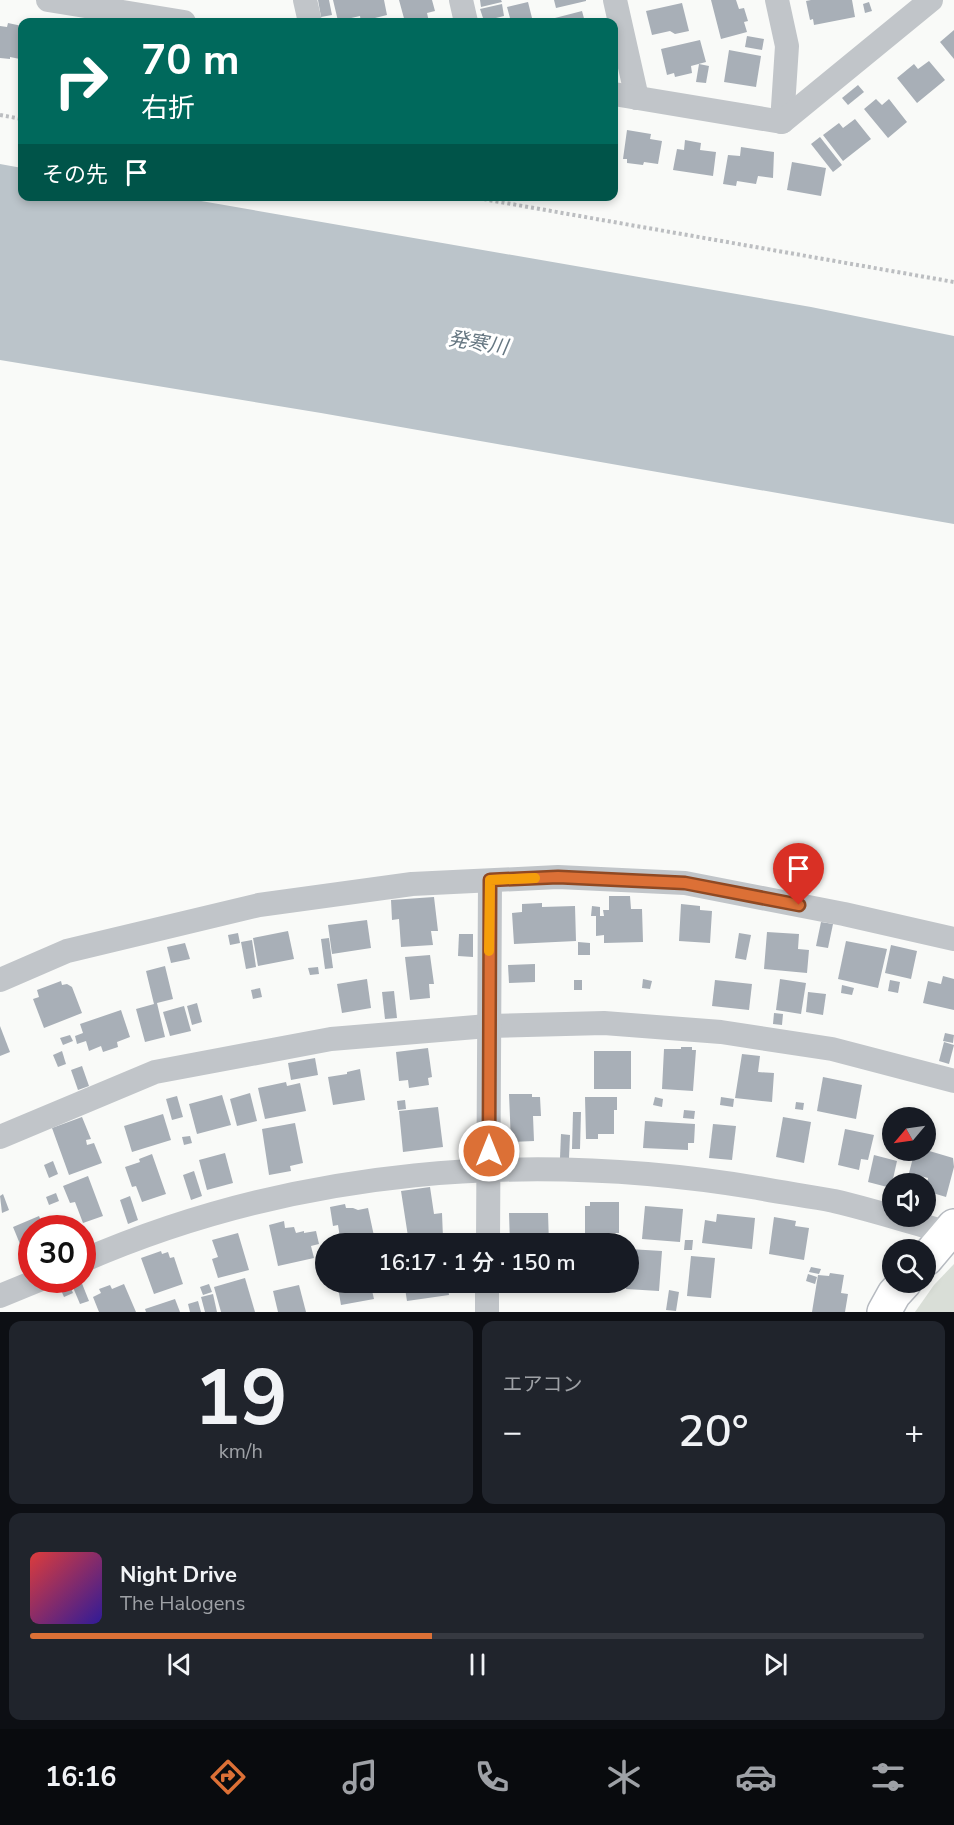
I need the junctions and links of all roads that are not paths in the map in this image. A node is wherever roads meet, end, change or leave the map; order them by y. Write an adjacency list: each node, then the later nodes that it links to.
1 (48, 0): 7 (street)
2 (305, 0): 9 (street)
3 (461, 0): 10 (street)
4 (615, 0): 12 (street)
5 (777, 0): 13 (street)
6 (931, 0): 13 (street)
7 (147, 8): 8 (street)
8 (173, 18)
9 (309, 18)
10 (465, 18)
11 (618, 95): 12 (street)
12 (637, 98): 13 (street)
13 (782, 122)
14 (490, 880): 15 (street); 16 (street); 17 (street)
15 (954, 939)
16 (0, 980)
17 (489, 1026): 18 (street); 19 (street); 20 (street)
18 (954, 1081)
19 (0, 1137)
20 (489, 1172): 21 (street); 22 (street); 24 (street)
21 (951, 1230): 23 (street)
22 (488, 1233)
23 (936, 1247)
24 (96, 1255)
25 (18, 1289): 28 (street)
26 (487, 1293): 29 (street)
27 (895, 1293): 30 (street)
28 (0, 1296)
29 (487, 1312)
30 (884, 1312)

